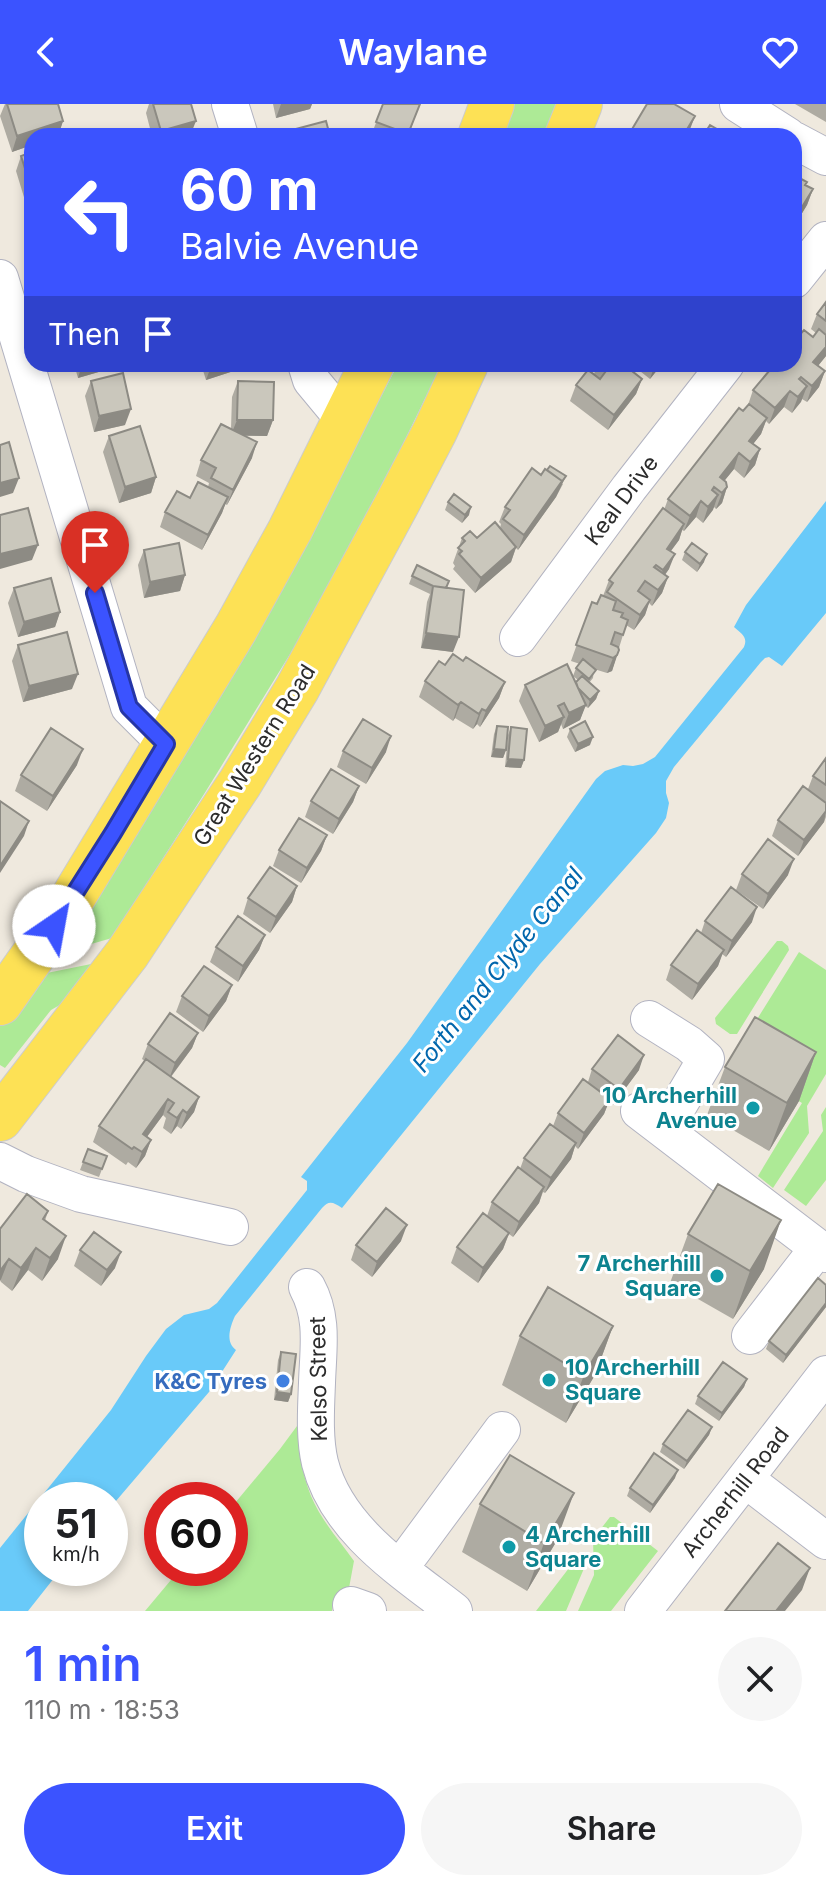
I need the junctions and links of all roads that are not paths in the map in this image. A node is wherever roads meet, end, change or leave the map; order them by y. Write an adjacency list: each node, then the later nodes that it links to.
1 (230, 104): 5 (street)
2 (492, 104): 6 (main road)
3 (580, 104): 7 (main road)
4 (738, 104): 8 (street)
5 (238, 128)
6 (483, 128)
7 (570, 128)
8 (776, 128)
9 (802, 144): 10 (street)
10 (826, 157)
11 (826, 240): 12 (street)
12 (802, 270)
13 (0, 278): 14 (street)
14 (24, 358)
15 (28, 372): 22 (street)
16 (308, 372): 20 (street)
17 (368, 372): 20 (main road)
18 (462, 372): 25 (main road, Great Western Road)
19 (720, 372): 21 (street, Keal Drive)
20 (345, 421): 22 (main road)
21 (518, 638)
22 (166, 744): 23 (main road)
23 (0, 1003)
24 (649, 1019): 28 (street)
25 (3, 1109)
26 (0, 1161): 27 (street)
27 (230, 1227)
28 (822, 1251): 30 (street)
29 (307, 1287): 35 (street, Kelso Street)
30 (750, 1336)
31 (826, 1374): 33 (street, Archerhill Road)
32 (502, 1430): 35 (street)
33 (745, 1479): 34 (street); 37 (street, Archerhill Road)
34 (826, 1541)
35 (400, 1568): 36 (street, Kelso Street)
36 (454, 1611)
37 (643, 1611)

